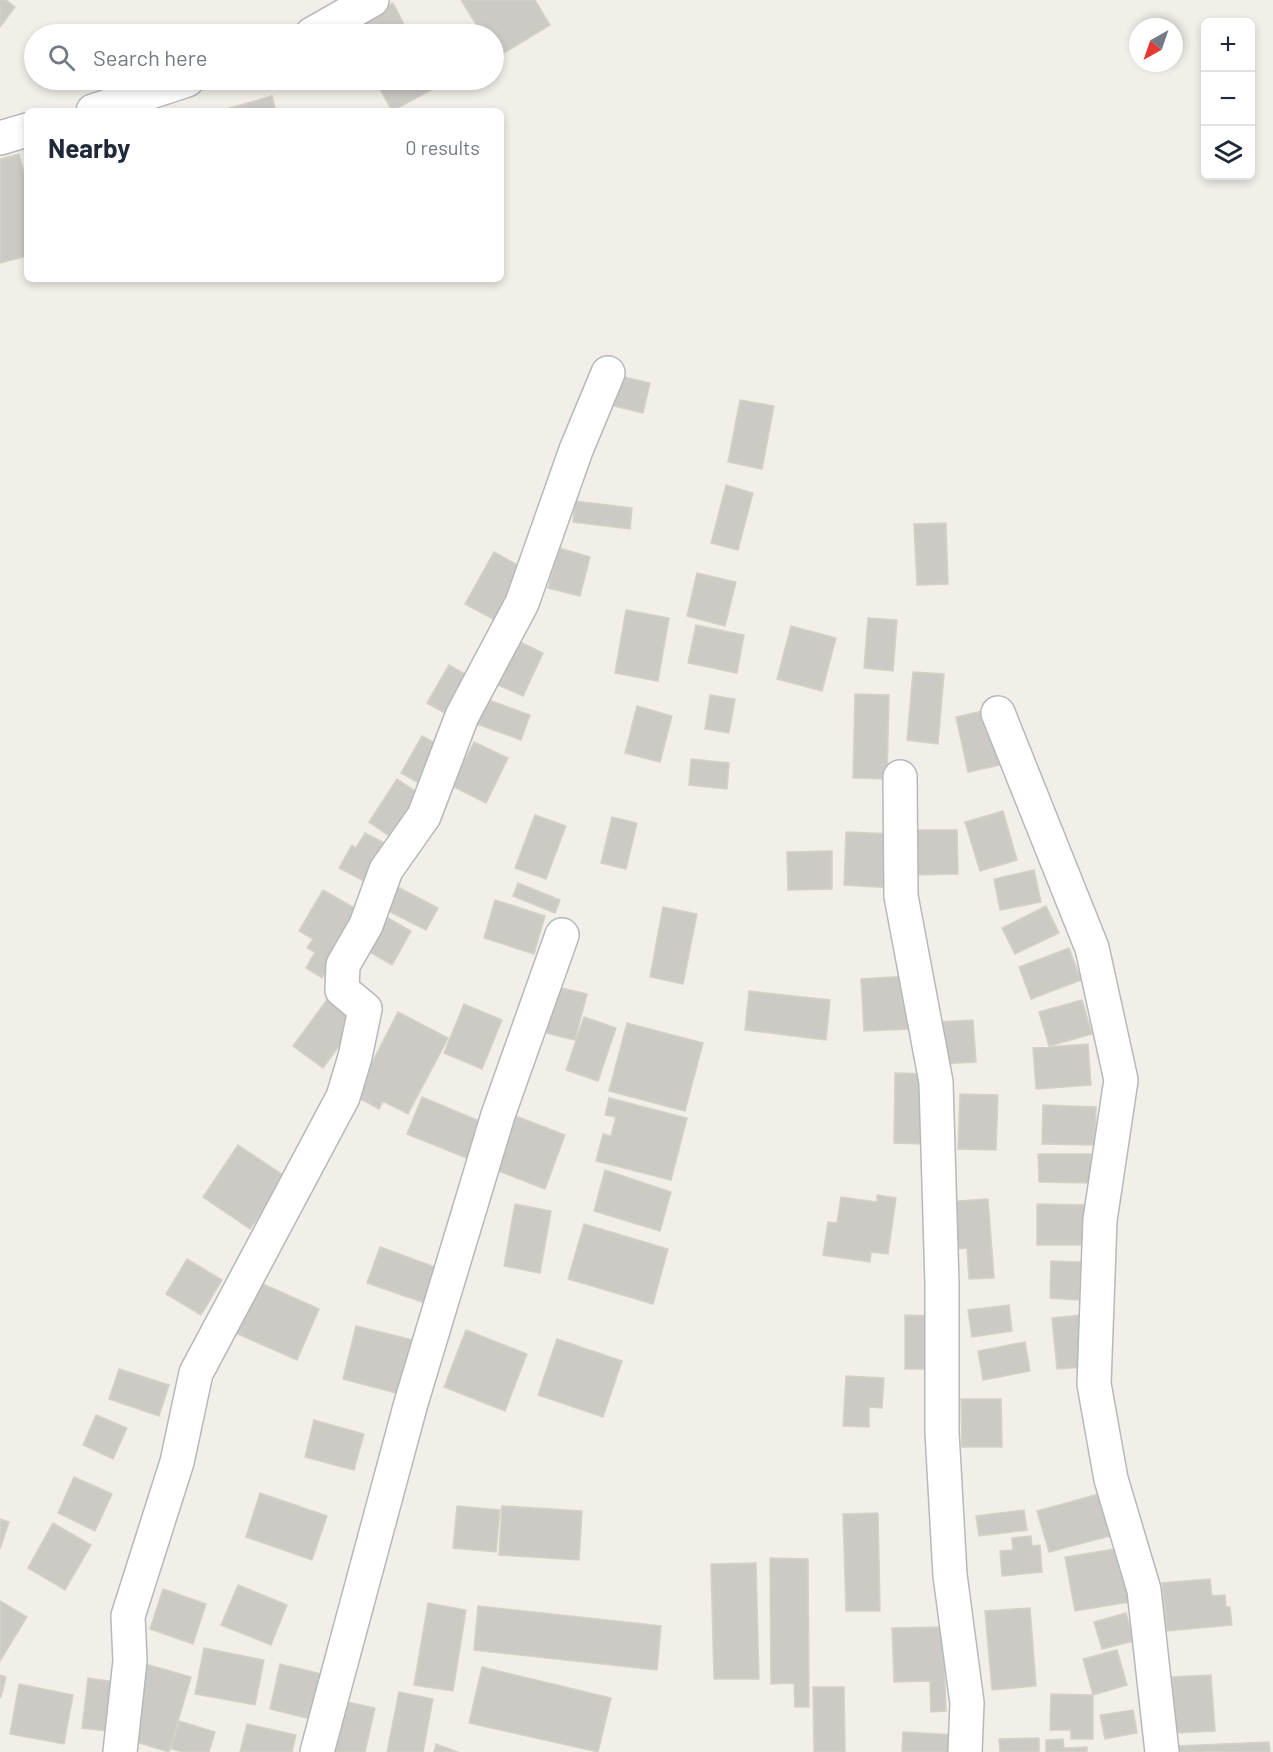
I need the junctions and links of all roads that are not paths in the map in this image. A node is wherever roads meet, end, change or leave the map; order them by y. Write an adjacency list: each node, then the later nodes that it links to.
1 (372, 0): 2 (street)
2 (330, 24)
3 (156, 90): 4 (street)
4 (102, 108)
5 (24, 131): 6 (street)
6 (0, 138)
7 (608, 372): 11 (street)
8 (999, 713): 14 (street)
9 (900, 777): 13 (street)
10 (562, 935): 12 (street)
11 (120, 1752)
12 (317, 1752)
13 (965, 1752)
14 (1162, 1752)

